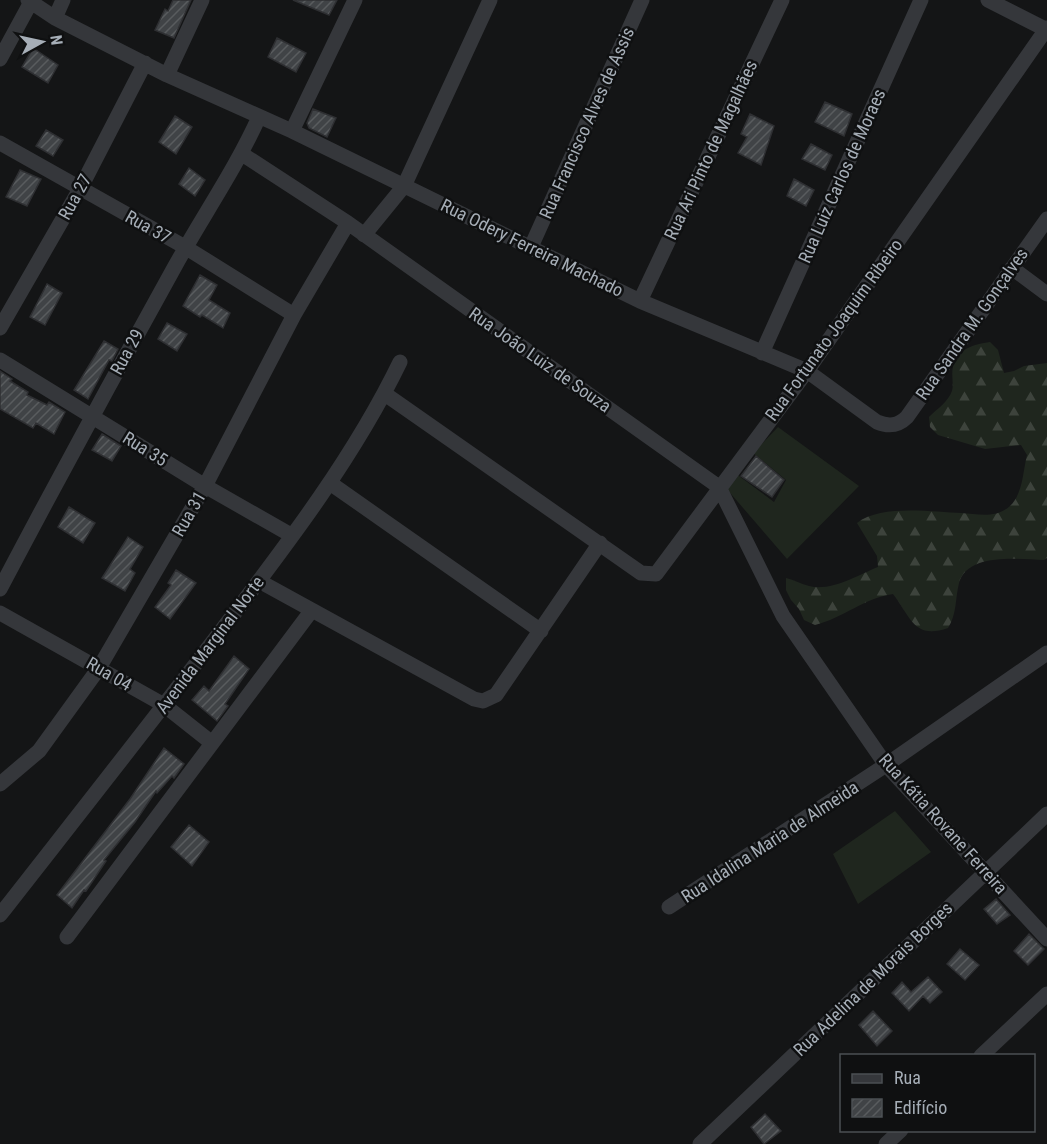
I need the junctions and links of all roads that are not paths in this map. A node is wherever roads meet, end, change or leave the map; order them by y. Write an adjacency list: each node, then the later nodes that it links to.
1 (63, 0): 10 (street)
2 (202, 0): 14 (street)
3 (355, 0): 16 (street)
4 (490, 0): 19 (street)
5 (642, 0): 24 (street, Rua Francisco Alves de Assis)
6 (782, 0): 28 (street, Rua Ari Pinto de Magalhães)
7 (921, 0): 31 (street, Rua Luiz Carlos de Moraes)
8 (988, 0): 11 (street)
9 (29, 1): 10 (street); 12 (street)
10 (55, 18): 13 (street)
11 (1047, 29): 34 (street, Rua Fortunato Joaquim Ribeiro)
12 (0, 59)
13 (145, 63): 14 (street); 20 (street, Rua 27)
14 (167, 75): 15 (street, Rua Odery Ferreira Machado)
15 (259, 117): 16 (street, Rua Odery Ferreira Machado); 18 (street, Rua 29)
16 (292, 131): 19 (street, Rua Odery Ferreira Machado)
17 (0, 143): 20 (street, Rua 37)
18 (242, 154): 22 (street, Rua João Luiz de Souza); 25 (street, Rua 29)
19 (404, 186): 23 (street); 24 (street, Rua Odery Ferreira Machado)
20 (80, 189): 25 (street, Rua 37); 30 (street, Rua 27)
21 (1047, 219): 26 (street, Rua Sandra M. Gonçalves)
22 (348, 223): 23 (street, Rua João Luiz de Souza); 29 (street, Rua 31)
23 (364, 235): 40 (street, Rua João Luiz de Souza)
24 (531, 247): 28 (street, Rua Odery Ferreira Machado)
25 (185, 248): 29 (street, Rua 37); 36 (street, Rua 29)
26 (1012, 268): 27 (street); 37 (street, Rua Sandra M. Gonçalves)
27 (1047, 294)
28 (640, 301): 31 (street, Rua Odery Ferreira Machado)
29 (294, 315): 39 (street, Rua 31)
30 (0, 328)
31 (762, 353): 34 (street, Rua Odery Ferreira Machado)
32 (0, 360): 36 (street, Rua 35)
33 (400, 362): 35 (street, Avenida Marginal Norte)
34 (807, 371): 37 (street, Rua Odery Ferreira Machado); 40 (street, Rua Fortunato Joaquim Ribeiro)
35 (385, 394): 38 (street, Avenida Marginal Norte); 42 (street)
36 (92, 416): 39 (street, Rua 35); 44 (street, Rua 29)
37 (893, 425)
38 (330, 483): 41 (street, Avenida Marginal Norte); 48 (street)
39 (205, 486): 41 (street, Rua 35); 50 (street, Rua 31)
40 (719, 487): 42 (street, Rua Fortunato Joaquim Ribeiro); 47 (street, Rua João Luiz de Souza)
41 (291, 535): 43 (street, Avenida Marginal Norte)
42 (600, 543): 48 (street)
43 (259, 581): 45 (street); 51 (street, Avenida Marginal Norte)
44 (0, 589)
45 (312, 610): 48 (street); 52 (street)
46 (0, 613): 50 (street, Rua 04)
47 (783, 616): 53 (street, Rua Kátia Rovane Ferreira)
48 (541, 631)
49 (1047, 653): 53 (street, Rua Idalina Maria de Almeida)
50 (99, 668): 51 (street, Rua 04); 54 (street, Rua 31)
51 (164, 705): 52 (street, Rua 04); 58 (street, Avenida Marginal Norte)
52 (212, 742): 59 (street)
53 (886, 765): 56 (street, Rua Kátia Rovane Ferreira); 57 (street, Rua Idalina Maria de Almeida)
54 (0, 784)
55 (1047, 814): 56 (street, Rua Adelina de Morais Borges)
56 (985, 872): 60 (street, Rua Kátia Rovane Ferreira); 64 (street, Rua Adelina de Morais Borges)
57 (669, 907)
58 (0, 915)
59 (67, 937)
60 (1047, 939)
61 (1047, 994): 62 (street)
62 (983, 1054)
63 (900, 1132): 65 (street)
64 (700, 1144)
65 (886, 1144)

